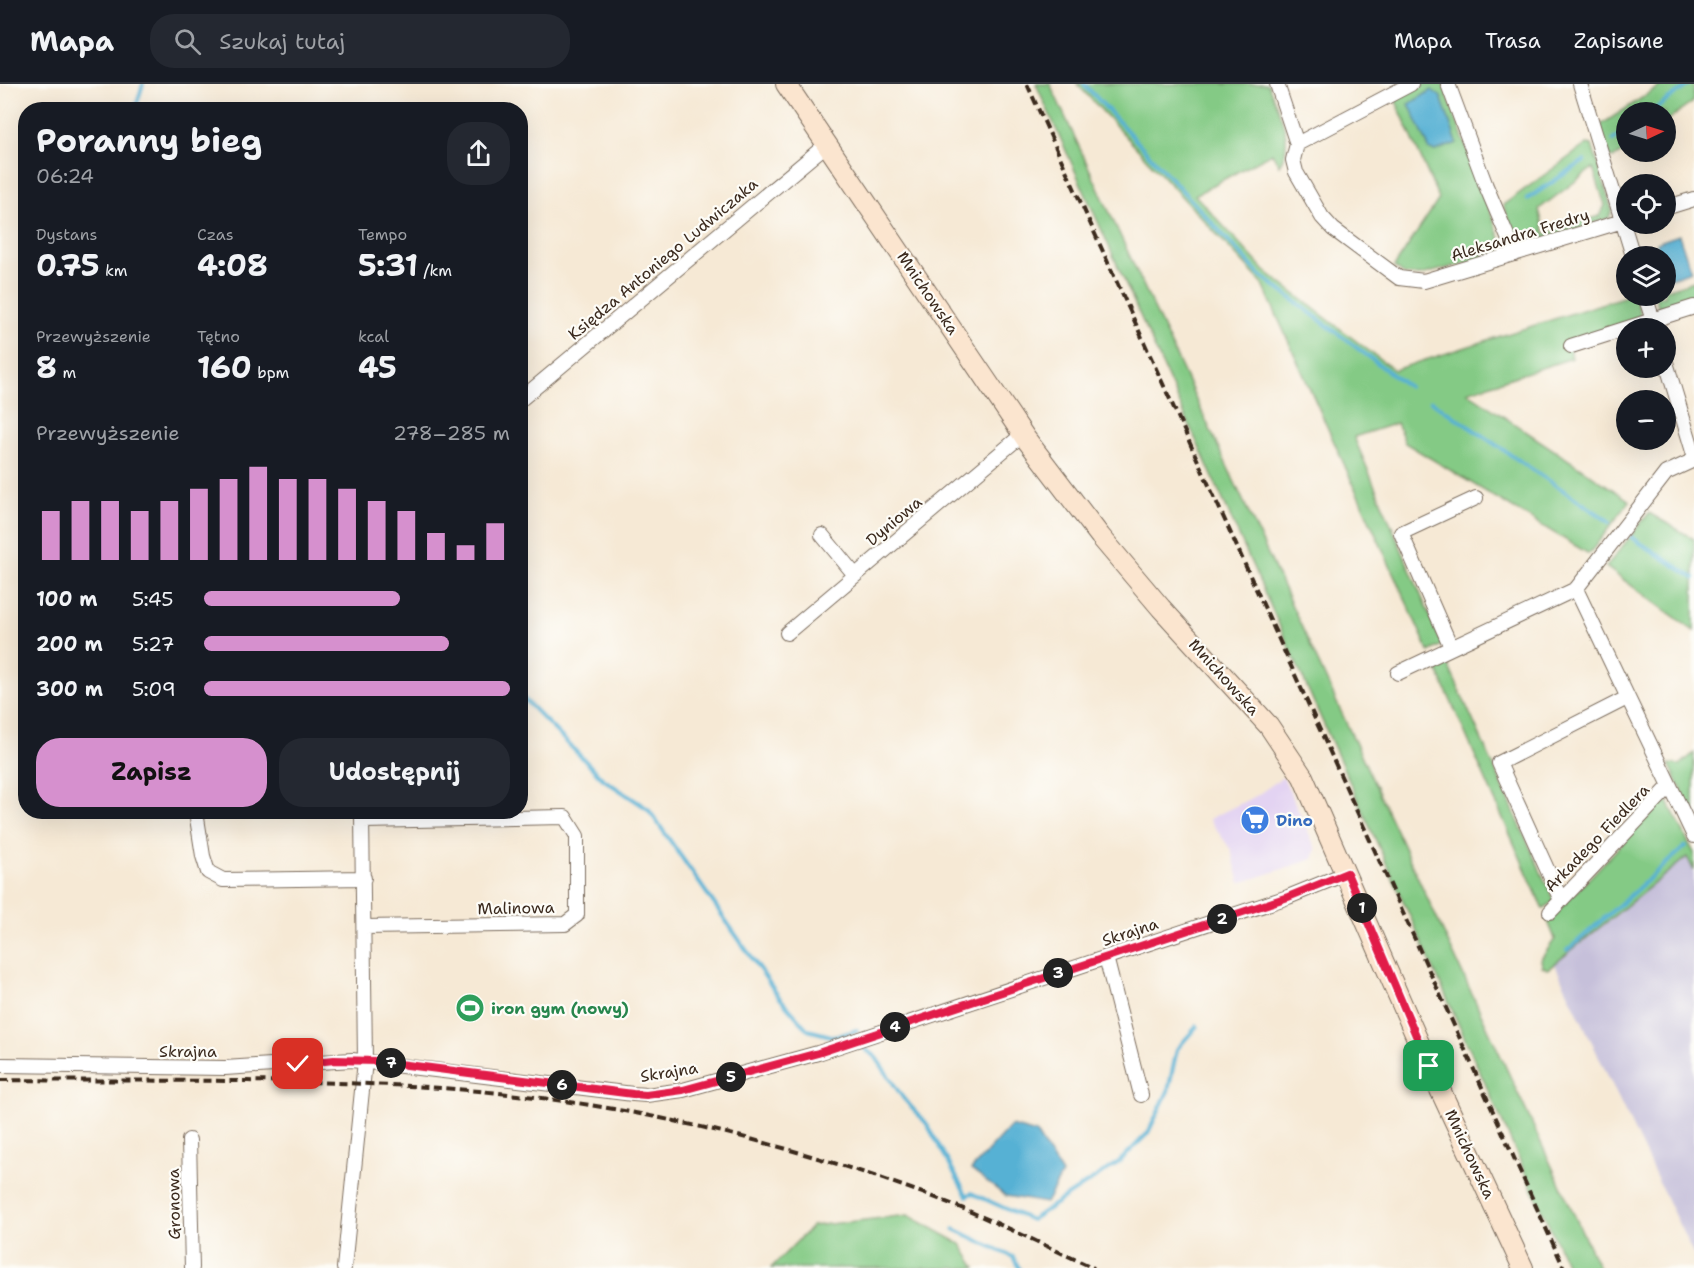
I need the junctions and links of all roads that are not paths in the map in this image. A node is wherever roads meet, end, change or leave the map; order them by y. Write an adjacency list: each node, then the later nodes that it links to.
1 (786, 84): 6 (street, Mnichowska)
2 (1277, 84): 7 (street)
3 (1411, 84): 7 (street)
4 (1448, 84): 12 (street)
5 (1580, 84): 8 (street)
6 (827, 144): 18 (street, Księdza Antoniego Ludwiczaka); 19 (street, Mnichowska)
7 (1297, 144): 12 (street, Aleksandra Fredry)
8 (1616, 196)
9 (1694, 199): 10 (street)
10 (1676, 205)
11 (1616, 223): 12 (street, Aleksandra Fredry)
12 (1515, 254)
13 (1694, 307): 14 (street)
14 (1668, 318)
15 (1616, 334): 16 (street)
16 (1571, 346)
17 (1671, 378): 20 (street)
18 (528, 393)
19 (1023, 434): 24 (street, Dyniowa); 35 (street, Mnichowska)
20 (1694, 454)
21 (1694, 460): 25 (street)
22 (1476, 498): 27 (street)
23 (822, 535): 24 (street)
24 (855, 575): 26 (street, Dyniowa)
25 (1576, 589): 27 (street); 29 (street)
26 (787, 633)
27 (1451, 647): 28 (street)
28 (1398, 673)
29 (1627, 698): 30 (street); 37 (street)
30 (1669, 787): 34 (street); 37 (street, Arkadego Fiedlera)
31 (528, 817): 39 (street, Malinowa)
32 (197, 819): 36 (street)
33 (362, 819): 36 (street)
34 (1694, 836)
35 (1347, 873): 40 (street, Skrajna); 47 (street, Mnichowska)
36 (364, 879): 39 (street)
37 (1561, 900): 38 (street, Arkadego Fiedlera)
38 (1550, 912)
39 (364, 927): 41 (street)
40 (1106, 957): 41 (street, Skrajna); 43 (street)
41 (365, 1061): 42 (street, Skrajna); 46 (street)
42 (0, 1065)
43 (1141, 1095)
44 (189, 1140): 45 (street, Gronowa)
45 (192, 1268)
46 (344, 1268)
47 (1523, 1268)

